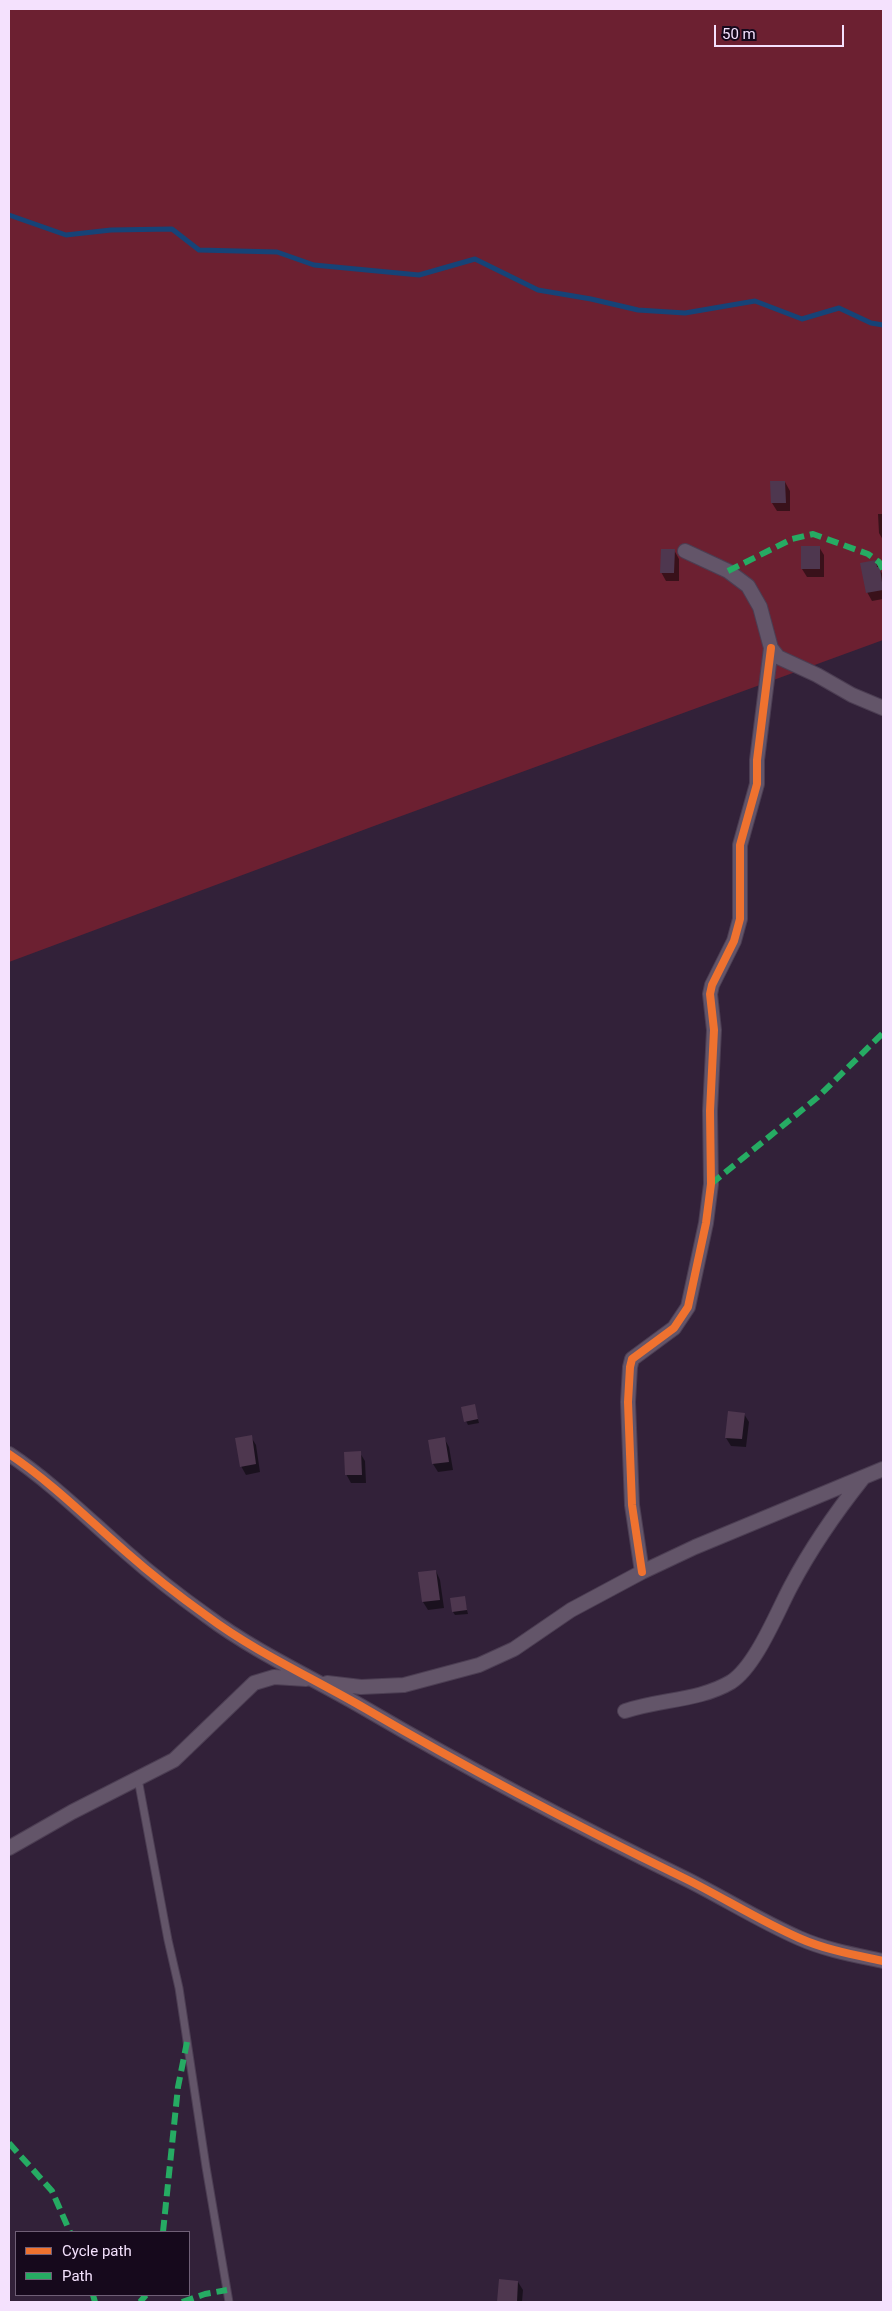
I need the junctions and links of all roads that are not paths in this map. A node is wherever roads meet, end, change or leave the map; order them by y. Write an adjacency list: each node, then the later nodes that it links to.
1 (684, 551): 2 (street)
2 (771, 648): 3 (street); 7 (street)
3 (883, 708)
4 (9, 1454): 8 (street)
5 (883, 1468): 6 (street)
6 (864, 1477): 7 (street); 9 (street)
7 (642, 1572): 8 (street)
8 (319, 1682): 10 (street); 12 (street)
9 (625, 1711)
10 (138, 1779): 11 (street); 13 (lane)
11 (9, 1848)
12 (883, 1961)
13 (229, 2302)

